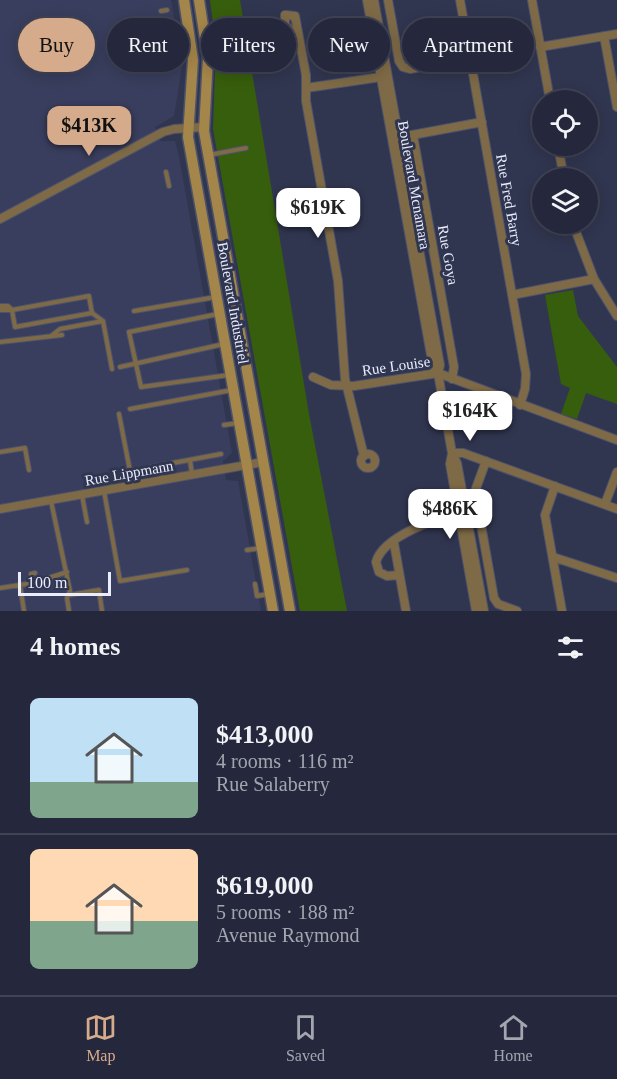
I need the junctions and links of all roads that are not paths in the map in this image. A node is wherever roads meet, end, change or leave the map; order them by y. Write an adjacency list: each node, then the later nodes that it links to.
1 (184, 0): 23 (street, Boulevard Industriel)
2 (200, 0): 22 (street, Boulevard Industriel)
3 (367, 0): 17 (street, Boulevard Mcnamara)
4 (374, 0): 25 (street, Boulevard Mcnamara)
5 (388, 0): 15 (street)
6 (460, 0): 10 (street, Rue Fred Barry)
7 (532, 0): 14 (street)
8 (167, 10): 9 (lane)
9 (161, 11)
10 (463, 18)
11 (617, 34): 12 (street)
12 (604, 36): 14 (street); 20 (street)
13 (299, 40): 18 (street)
14 (540, 47): 19 (street)
15 (402, 66)
16 (473, 72): 21 (street, Rue Fred Barry)
17 (381, 77): 18 (street); 25 (street, Boulevard Mcnamara)
18 (306, 88): 53 (street)
19 (547, 90)
20 (617, 107)
21 (482, 122): 24 (street); 33 (street, Rue Fred Barry)
22 (204, 127): 23 (street); 27 (street, Boulevard Industriel)
23 (187, 128): 30 (street); 34 (street, Boulevard Industriel)
24 (413, 135): 25 (street); 52 (street, Rue Goya)
25 (395, 138): 49 (street, Boulevard Mcnamara)
26 (246, 148): 27 (lane)
27 (208, 155): 67 (street, Boulevard Industriel)
28 (166, 172): 29 (lane)
29 (169, 186)
30 (0, 219)
31 (577, 234): 32 (street)
32 (594, 279): 33 (street); 40 (street)
33 (512, 295): 55 (street, Rue Fred Barry)
34 (216, 297): 37 (lane); 39 (street, Boulevard Industriel)
35 (0, 308): 36 (lane)
36 (12, 310): 38 (lane); 38 (lane)
37 (134, 312)
38 (92, 313): 41 (lane)
39 (219, 314): 45 (street, Boulevard Industriel); 46 (lane)
40 (617, 316)
41 (103, 321): 43 (lane); 48 (lane)
42 (62, 335): 43 (lane)
43 (51, 336): 44 (lane)
44 (0, 342)
45 (225, 344): 46 (lane); 50 (street, Boulevard Industriel)
46 (137, 363): 47 (lane); 50 (lane)
47 (120, 367)
48 (112, 369)
49 (438, 373): 52 (street, Rue Louise); 53 (street, Rue Louise); 62 (street, Boulevard Mcnamara)
50 (230, 375): 54 (street, Boulevard Industriel)
51 (313, 377): 53 (street, Rue Louise)
52 (452, 379): 55 (street, Rue Louise)
53 (347, 386): 64 (street)
54 (233, 390): 56 (lane); 58 (street, Boulevard Industriel)
55 (520, 405): 60 (street, Rue Louise)
56 (130, 409)
57 (119, 414): 71 (lane)
58 (239, 422): 59 (lane); 68 (street, Boulevard Industriel)
59 (224, 425)
60 (617, 440)
61 (0, 452): 70 (lane)
62 (452, 453): 66 (street); 84 (street, Boulevard Mcnamara)
63 (221, 454): 65 (lane)
64 (364, 456)
65 (190, 460): 69 (lane); 73 (lane)
66 (486, 461): 76 (street); 83 (street)
67 (263, 462): 68 (street, Rue Lippmann); 103 (street, Boulevard Industriel)
68 (247, 465): 73 (street, Rue Lippmann); 87 (street, Boulevard Industriel)
69 (159, 466): 71 (lane); 74 (lane)
70 (29, 470)
71 (130, 471): 75 (lane)
72 (617, 472): 80 (street)
73 (193, 475): 74 (street, Rue Lippmann)
74 (162, 481): 75 (street, Rue Lippmann)
75 (133, 486): 77 (street, Rue Lippmann)
76 (555, 486): 80 (street); 89 (street)
77 (104, 491): 78 (street, Rue Lippmann); 90 (lane)
78 (82, 495): 79 (street, Rue Lippmann); 85 (lane)
79 (51, 500): 82 (street, Rue Lippmann); 91 (lane)
80 (605, 504): 81 (street)
81 (617, 508)
82 (0, 509)
83 (478, 509): 84 (street); 107 (street)
84 (462, 513): 86 (street); 105 (street, Boulevard Mcnamara); 106 (street, Boulevard Mcnamara)
85 (87, 522)
86 (394, 543): 92 (street); 92 (street)
87 (261, 548): 88 (lane); 97 (street, Boulevard Industriel)
88 (247, 550)
89 (553, 557): 93 (street); 108 (street)
90 (187, 570)
91 (67, 572): 95 (lane); 98 (lane)
92 (399, 575): 104 (street)
93 (617, 578)
94 (255, 584): 97 (lane)
95 (20, 585): 96 (lane); 99 (lane)
96 (0, 588)
97 (269, 594): 102 (street, Boulevard Industriel)
98 (68, 595): 100 (lane); 101 (lane)
99 (24, 611)
100 (69, 611)
101 (102, 611)
102 (271, 611)
103 (290, 611)
104 (406, 611)
105 (476, 611)
106 (484, 611)
107 (518, 611)
108 (562, 611)

